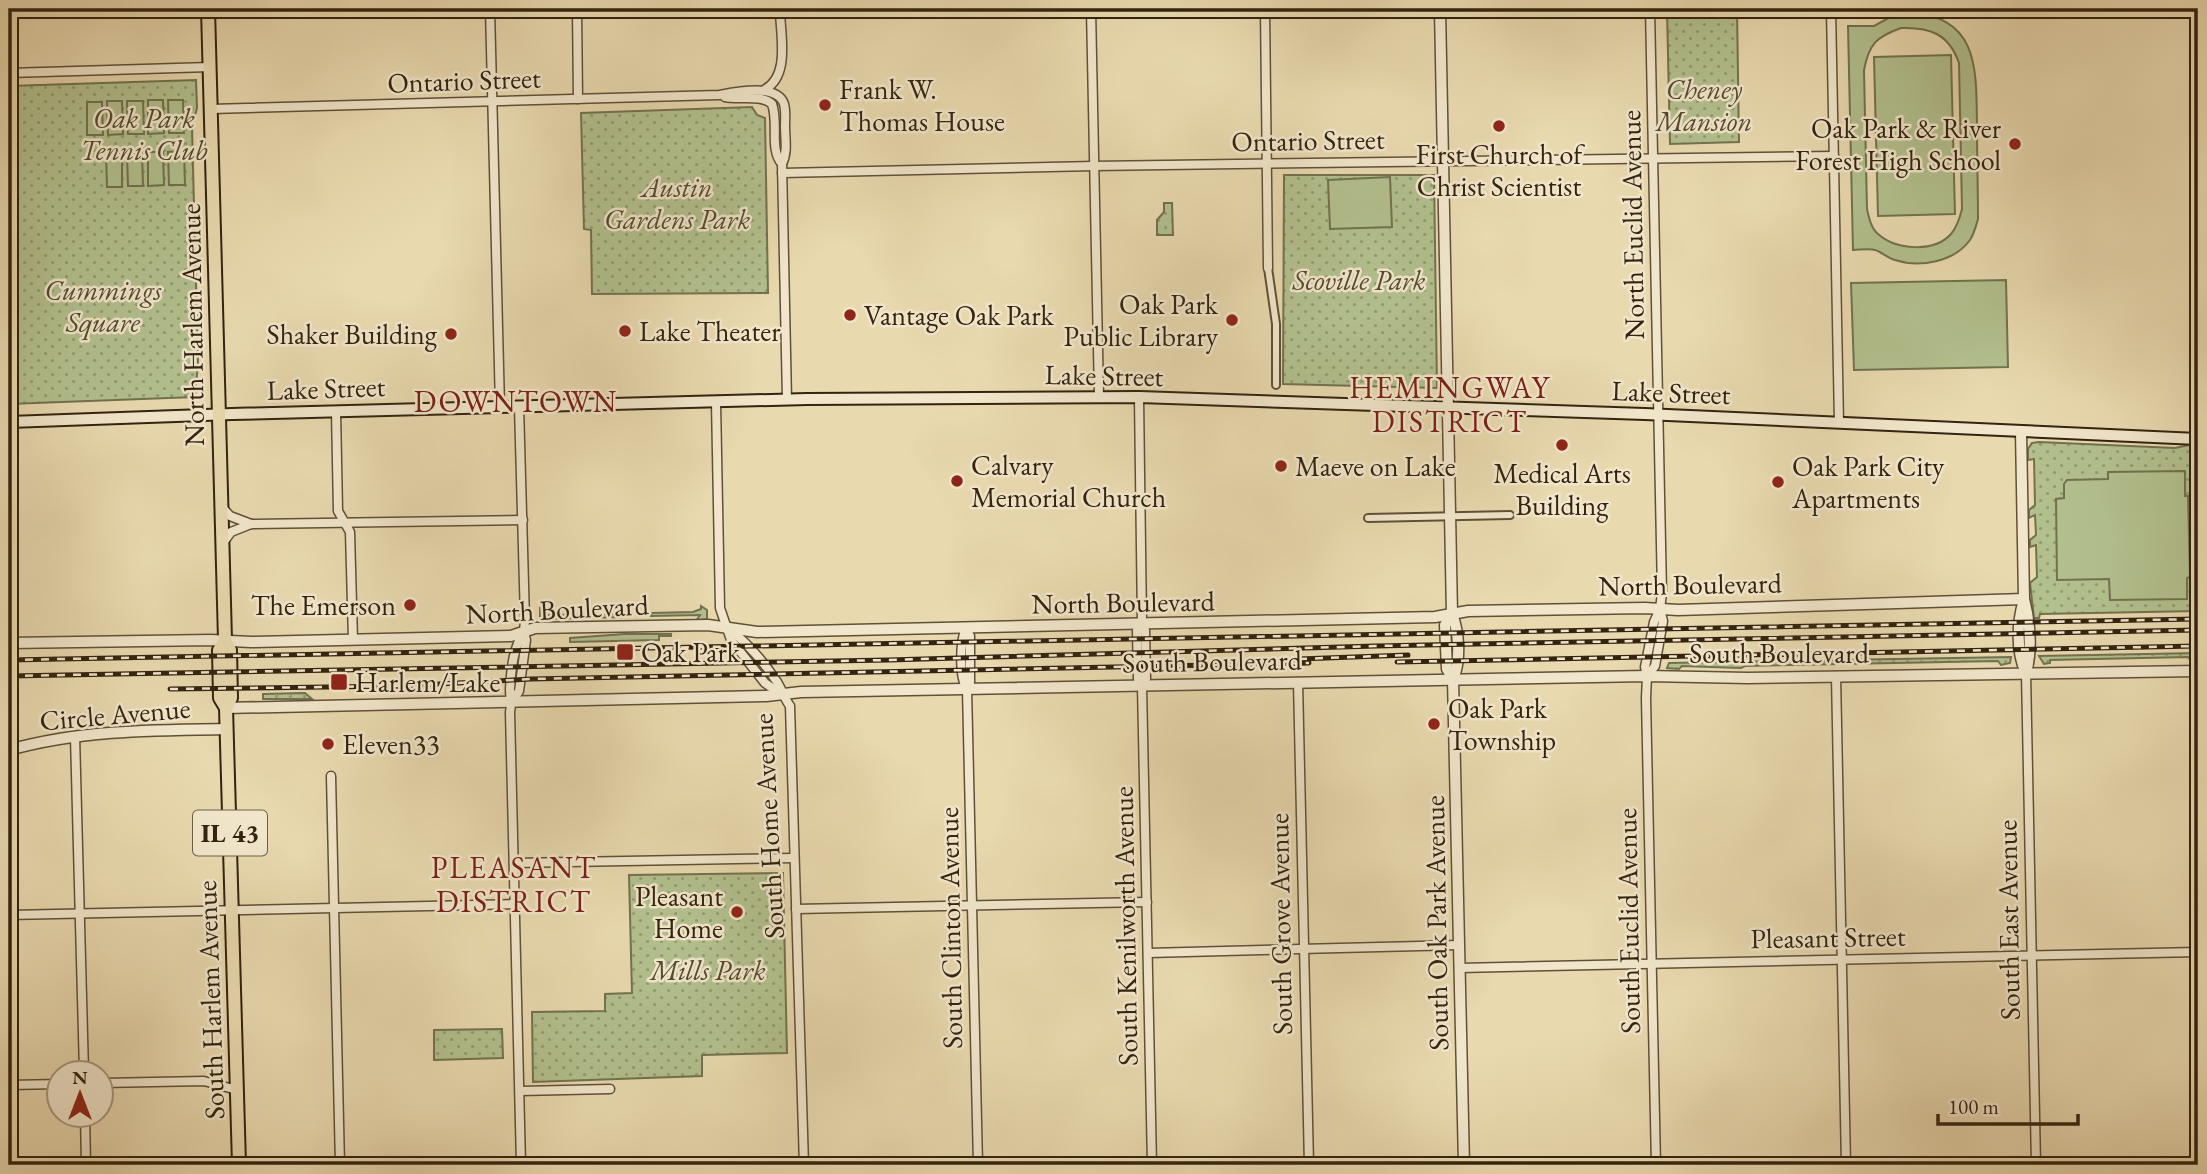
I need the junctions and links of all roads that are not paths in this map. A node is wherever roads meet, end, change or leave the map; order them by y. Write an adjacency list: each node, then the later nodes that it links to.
1 (208, 9): 10 (main road, North Harlem Avenue / IL 43)
2 (490, 9): 14 (street)
3 (577, 9): 13 (street)
4 (780, 9): 12 (street)
5 (1091, 9): 22 (street)
6 (1265, 9): 21 (street)
7 (1440, 9): 20 (street, South Oak Park Avenue)
8 (1650, 9): 19 (street, North Euclid Avenue)
9 (1831, 9): 18 (street)
10 (210, 67): 11 (street); 15 (main road, North Harlem Avenue / IL 43)
11 (9, 73)
12 (760, 93): 13 (street, Ontario Street); 16 (street); 17 (street)
13 (578, 99): 14 (street, Ontario Street)
14 (492, 102): 15 (street, Ontario Street); 31 (street)
15 (211, 109): 34 (main road, North Harlem Avenue / IL 43)
16 (775, 121): 17 (street); 23 (street)
17 (785, 121): 23 (street)
18 (1834, 156): 19 (street, Ontario Street); 37 (street)
19 (1653, 158): 20 (street, Ontario Street); 35 (street, North Euclid Avenue)
20 (1443, 162): 21 (street, Ontario Street); 32 (street, South Oak Park Avenue)
21 (1268, 163): 22 (street, Ontario Street); 24 (street)
22 (1094, 166): 23 (street, Ontario Street); 26 (street)
23 (782, 168): 28 (street)
24 (1268, 268): 25 (street)
25 (1276, 385)
26 (1099, 397): 27 (main road, Lake Street); 28 (main road, Lake Street)
27 (1139, 397): 32 (main road, Lake Street); 51 (street, South Kenilworth Avenue)
28 (786, 400): 29 (main road, Lake Street)
29 (716, 402): 30 (main road, Lake Street); 52 (street)
30 (519, 406): 31 (main road, Lake Street); 44 (street)
31 (500, 407): 33 (main road, Lake Street)
32 (1448, 407): 35 (main road, Lake Street); 42 (street, South Oak Park Avenue)
33 (336, 411): 34 (main road, Lake Street); 45 (street)
34 (219, 414): 36 (main road, Lake Street); 40 (main road, North Harlem Avenue / IL 43)
35 (1658, 414): 37 (main road, Lake Street); 49 (street, North Euclid Avenue)
36 (9, 422)
37 (1839, 422): 38 (main road, Lake Street)
38 (2021, 431): 39 (main road, Lake Street); 48 (street)
39 (2198, 439)
40 (221, 505): 46 (street); 47 (main road, North Harlem Avenue / IL 43)
41 (1510, 515): 42 (street)
42 (1450, 516): 43 (street); 50 (street, South Oak Park Avenue)
43 (1368, 518)
44 (523, 520): 45 (street); 54 (street)
45 (345, 523): 46 (street); 56 (street)
46 (251, 524): 47 (street)
47 (222, 544): 55 (main road, North Harlem Avenue / IL 43)
48 (2024, 599): 49 (street, North Boulevard); 59 (street)
49 (1660, 609): 50 (street, North Boulevard); 60 (street, North Euclid Avenue)
50 (1452, 614): 51 (street, North Boulevard); 62 (street, South Oak Park Avenue)
51 (1142, 624): 53 (street, North Boulevard); 64 (street, South Kenilworth Avenue)
52 (728, 628): 53 (street, North Boulevard); 54 (street, North Boulevard); 66 (street, South Home Avenue)
53 (966, 628): 65 (street, South Clinton Avenue)
54 (524, 632): 56 (street, North Boulevard); 67 (street)
55 (225, 640): 56 (street, North Boulevard); 57 (street, North Boulevard); 68 (main road, South Harlem Avenue / IL 43)
56 (353, 640)
57 (9, 643)
58 (2198, 671): 59 (street, South Boulevard)
59 (2026, 673): 61 (street, South Boulevard); 87 (street, South East Avenue)
60 (1647, 676): 61 (street, South Boulevard); 62 (street, South Boulevard); 89 (street, South Euclid Avenue)
61 (1836, 676): 88 (street)
62 (1453, 679): 63 (street, South Boulevard); 83 (street, South Oak Park Avenue)
63 (1298, 682): 64 (street, South Boulevard); 84 (street, South Grove Avenue)
64 (1142, 686): 65 (street, South Boulevard); 75 (street, South Kenilworth Avenue)
65 (967, 689): 66 (street, South Boulevard); 77 (street, South Clinton Avenue)
66 (782, 695): 67 (street, South Boulevard); 73 (street, South Home Avenue)
67 (512, 702): 68 (street, South Boulevard); 74 (street)
68 (226, 708): 69 (main road, South Harlem Avenue / IL 43)
69 (227, 729): 70 (street, Circle Avenue); 80 (main road, South Harlem Avenue / IL 43)
70 (75, 736): 71 (street, Circle Avenue); 81 (street)
71 (9, 750)
72 (331, 776): 78 (street)
73 (794, 858): 74 (street); 79 (street, South Home Avenue)
74 (514, 863): 76 (street)
75 (1147, 902): 77 (street); 86 (street, South Kenilworth Avenue)
76 (516, 904): 78 (street); 97 (street)
77 (972, 906): 79 (street); 104 (street, South Clinton Avenue)
78 (334, 908): 80 (street); 101 (street)
79 (796, 909): 103 (street, South Home Avenue)
80 (232, 911): 81 (street); 96 (main road, South Harlem Avenue / IL 43)
81 (79, 914): 82 (street); 91 (street)
82 (9, 915)
83 (1459, 945): 84 (street); 90 (street, South Oak Park Avenue)
84 (1303, 949): 86 (street); 106 (street, South Grove Avenue)
85 (2198, 952): 87 (street, Pleasant Street)
86 (1148, 953): 105 (street, South Kenilworth Avenue)
87 (2032, 955): 88 (street, Pleasant Street); 110 (street, South East Avenue)
88 (1842, 959): 89 (street, Pleasant Street); 109 (street)
89 (1651, 964): 90 (street, Pleasant Street); 108 (street, South Euclid Avenue)
90 (1460, 968): 107 (street, South Oak Park Avenue)
91 (84, 1058)
92 (116, 1083): 96 (street)
93 (46, 1084): 94 (street)
94 (9, 1085)
95 (610, 1089): 97 (street)
96 (237, 1090): 100 (main road, South Harlem Avenue / IL 43)
97 (520, 1091): 102 (street)
98 (85, 1128): 99 (street)
99 (86, 1165)
100 (239, 1165)
101 (340, 1165)
102 (521, 1165)
103 (804, 1165)
104 (978, 1165)
105 (1152, 1165)
106 (1309, 1165)
107 (1464, 1165)
108 (1656, 1165)
109 (1846, 1165)
110 (2036, 1165)

